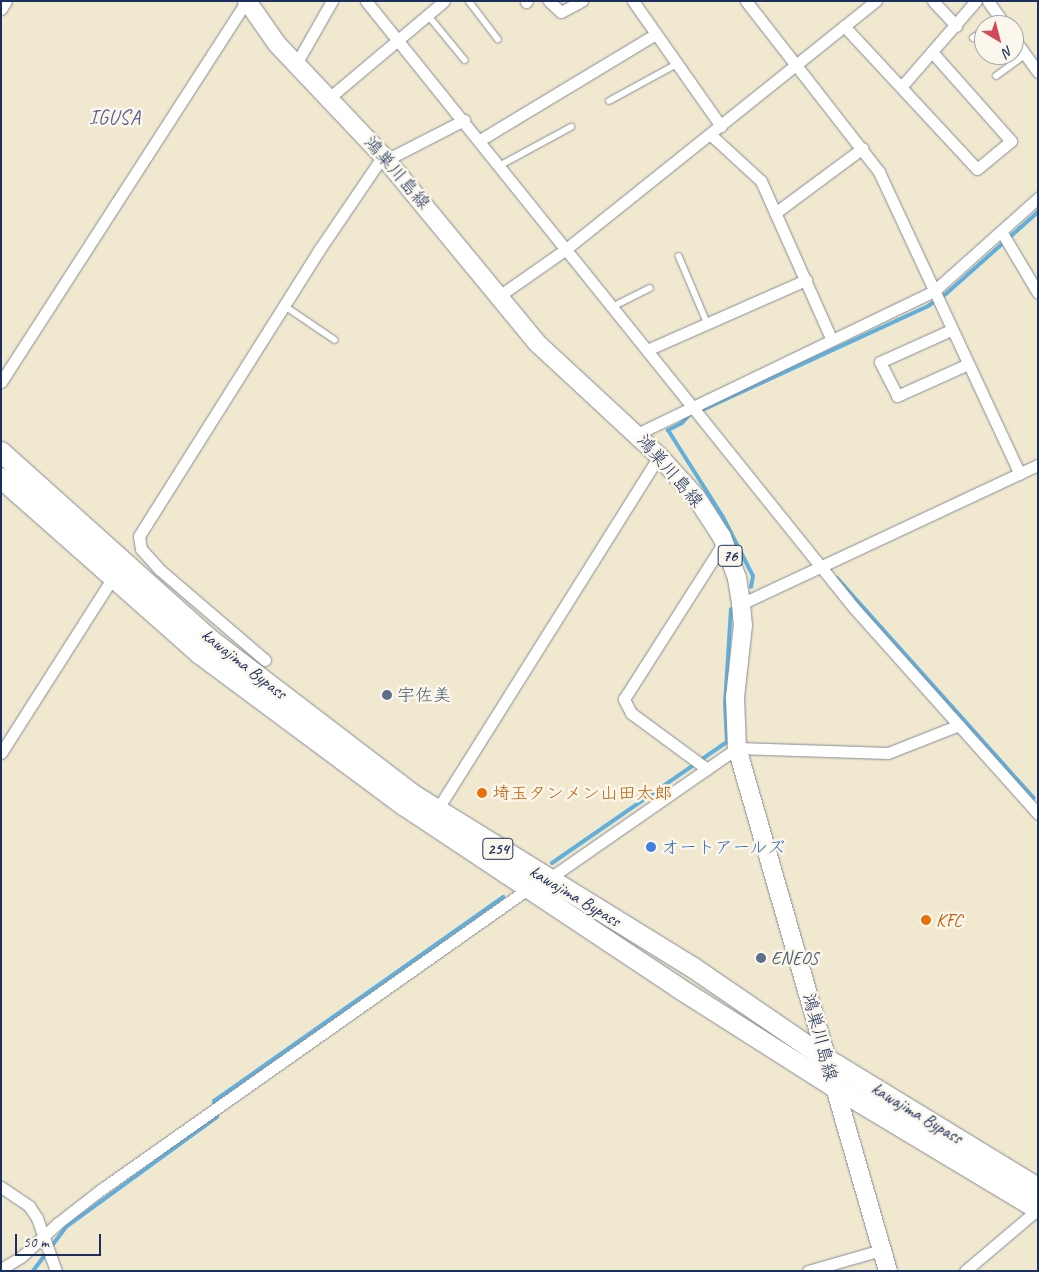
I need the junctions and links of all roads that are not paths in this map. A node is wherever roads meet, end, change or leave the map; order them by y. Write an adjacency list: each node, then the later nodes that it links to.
1 (6, 1): 15 (street)
2 (247, 1): 26 (main road, 鴻巣川島線 / 76); 60 (street)
3 (332, 1): 26 (street)
4 (366, 1): 22 (street)
5 (444, 1): 16 (street)
6 (469, 1): 21 (lane)
7 (549, 1): 8 (street)
8 (582, 1)
9 (633, 1): 20 (street)
10 (746, 1): 28 (street)
11 (876, 1): 18 (street)
12 (933, 1): 19 (street)
13 (976, 1): 19 (street)
14 (988, 1): 17 (street)
15 (1, 10)
16 (428, 15): 22 (street); 25 (lane)
17 (995, 15)
18 (844, 26): 28 (street); 31 (street)
19 (956, 26): 23 (street)
20 (656, 34): 27 (street); 38 (street)
21 (498, 39)
22 (399, 40): 32 (street); 34 (street)
23 (932, 52): 31 (street); 31 (street)
24 (1025, 55): 29 (street); 30 (lane)
25 (465, 60)
26 (296, 64): 32 (main road, 鴻巣川島線 / 76)
27 (677, 64): 33 (lane); 35 (street)
28 (798, 65): 35 (street); 39 (street)
29 (1038, 72)
30 (996, 76)
31 (902, 86)
32 (329, 98): 40 (main road, 鴻巣川島線 / 76)
33 (609, 101)
34 (464, 120): 38 (street); 40 (street)
35 (721, 126): 37 (street)
36 (571, 127): 41 (lane)
37 (711, 135): 43 (street); 45 (street)
38 (480, 140): 41 (street)
39 (863, 148): 43 (street); 51 (street)
40 (384, 158): 50 (main road, 鴻巣川島線 / 76); 52 (street)
41 (499, 166): 45 (street)
42 (1038, 198): 44 (street)
43 (775, 214): 47 (street)
44 (1005, 236): 49 (street); 51 (street)
45 (566, 249): 50 (street); 53 (street)
46 (679, 256): 54 (lane)
47 (806, 280): 54 (street); 56 (street)
48 (650, 288): 53 (lane)
49 (1038, 293)
50 (498, 296): 62 (main road, 鴻巣川島線 / 76)
51 (936, 296): 55 (street); 56 (street)
52 (285, 306): 57 (lane); 72 (street)
53 (612, 307): 58 (street)
54 (707, 322): 58 (street)
55 (951, 330): 59 (street); 59 (street)
56 (831, 338): 61 (street)
57 (335, 340)
58 (647, 350): 61 (street)
59 (968, 364): 66 (street)
60 (1, 382)
61 (691, 406): 62 (street); 69 (street)
62 (637, 434): 64 (main road, 鴻巣川島線 / 76)
63 (1, 452): 78 (highway, kawajima Bypass / 254)
64 (660, 456): 68 (main road, 鴻巣川島線 / 76); 78 (street)
65 (1038, 465): 66 (street)
66 (1020, 474): 69 (street)
67 (1, 478): 70 (highway, kawajima Bypass / 254)
68 (724, 542): 71 (main road, 鴻巣川島線 / 76); 76 (street)
69 (820, 566): 71 (street); 73 (street)
70 (113, 577): 75 (street); 80 (highway, kawajima Bypass / 254)
71 (742, 604): 74 (main road, 鴻巣川島線 / 76)
72 (265, 660)
73 (960, 725): 74 (street); 77 (street)
74 (736, 748): 76 (street); 81 (main road, 鴻巣川島線 / 76)
75 (1, 753)
76 (707, 769): 79 (street)
77 (1036, 809)
78 (437, 810): 79 (highway, kawajima Bypass / 254)
79 (547, 880): 81 (highway, kawajima Bypass / 254)
80 (529, 888): 82 (highway, kawajima Bypass / 254); 86 (street)
81 (825, 1058): 82 (main road, 鴻巣川島線 / 76); 84 (highway, kawajima Bypass / 254)
82 (833, 1086): 85 (highway, kawajima Bypass / 254); 87 (main road, 鴻巣川島線 / 76)
83 (1, 1187): 86 (street)
84 (1038, 1188)
85 (1038, 1209): 92 (street)
86 (46, 1235): 88 (street); 89 (street)
87 (881, 1250): 90 (street); 91 (main road, 鴻巣川島線 / 76)
88 (1, 1269)
89 (56, 1271)
90 (808, 1271)
91 (888, 1271)
92 (966, 1271)

